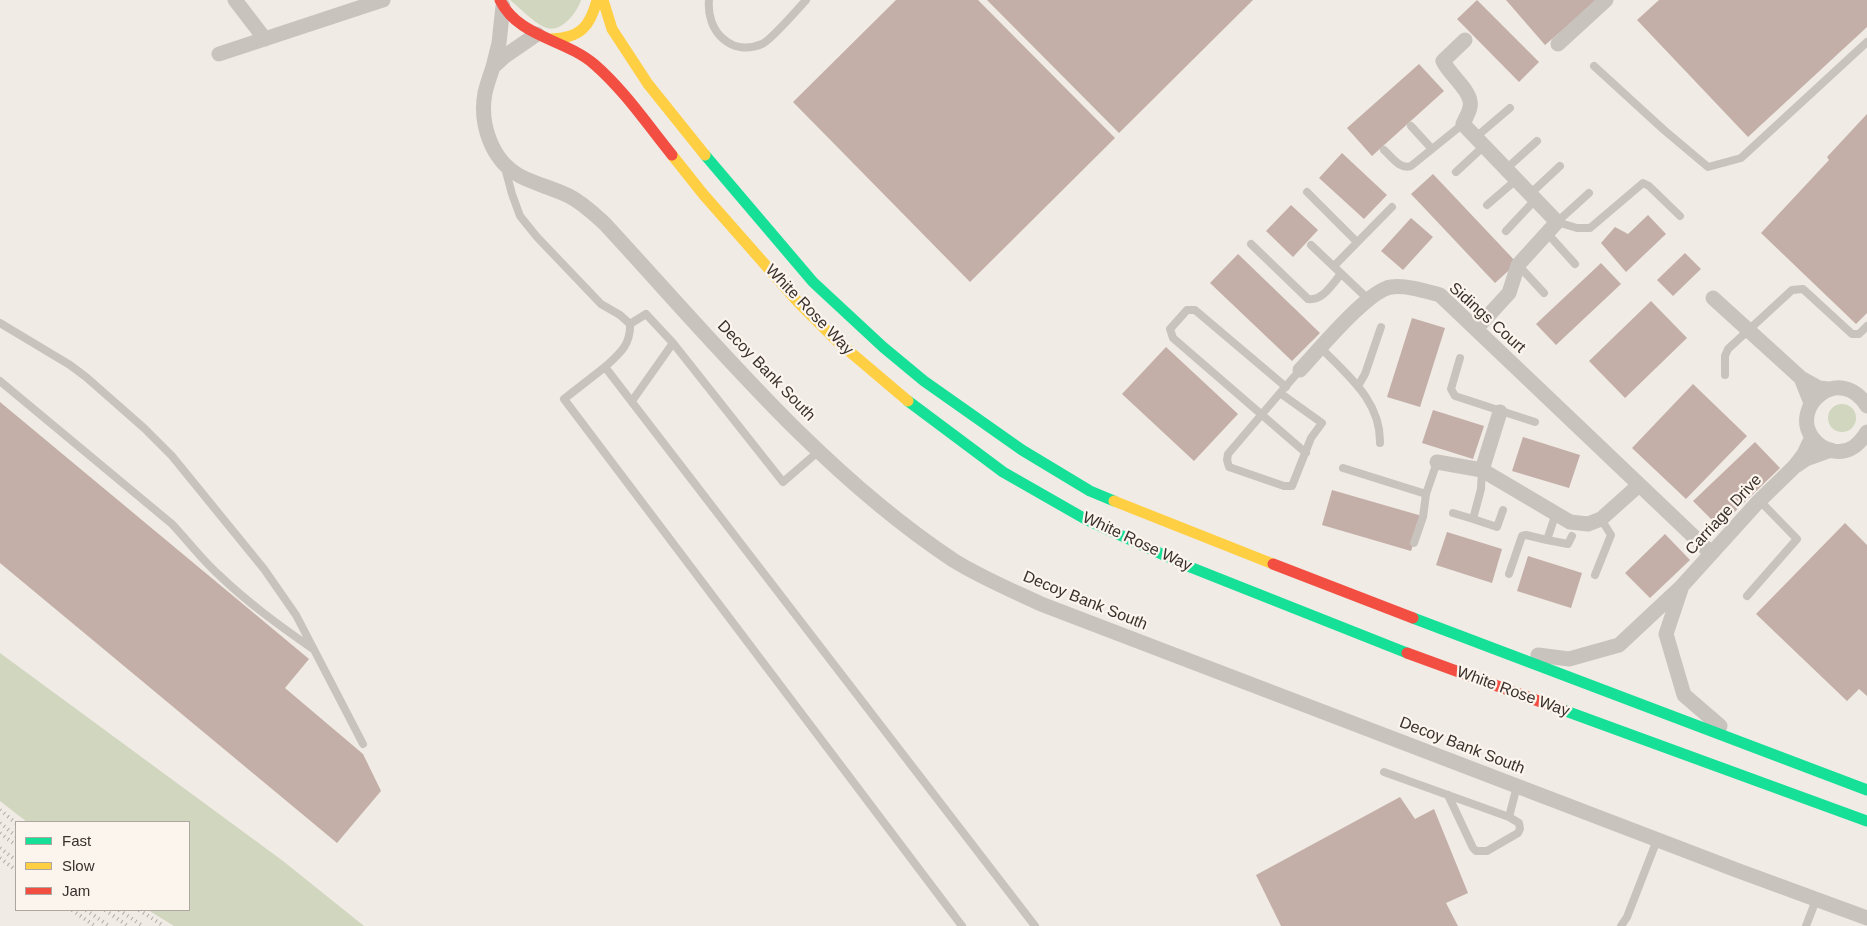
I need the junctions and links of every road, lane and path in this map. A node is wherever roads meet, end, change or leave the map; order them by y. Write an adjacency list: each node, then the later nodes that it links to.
1 (235, 0): 10 (street)
2 (383, 0): 10 (street)
3 (597, 0): 11 (highway, White Rose Way)
4 (603, 0): 100 (highway, White Rose Way)
5 (709, 0): 6 (lane)
6 (806, 0)
7 (1606, 0): 14 (street)
8 (501, 3): 9 (highway, White Rose Way); 17 (street, Decoy Bank South)
9 (537, 34): 11 (highway, White Rose Way); 17 (street)
10 (265, 39): 15 (street)
11 (551, 39): 108 (highway, White Rose Way)
12 (1465, 40): 19 (street)
13 (1867, 42): 16 (lane)
14 (1558, 44)
15 (219, 54)
16 (1594, 66)
17 (493, 67): 25 (street, Decoy Bank South)
18 (1510, 108): 22 (lane)
19 (1463, 124): 22 (street); 23 (lane)
20 (1411, 126): 23 (lane)
21 (1536, 141): 28 (lane)
22 (1480, 142): 27 (lane); 28 (street)
23 (1432, 149): 24 (lane)
24 (1384, 150)
25 (505, 166): 48 (lane); 77 (street, Decoy Bank South)
26 (1560, 166): 31 (lane)
27 (1456, 172)
28 (1511, 174): 31 (street); 32 (lane)
29 (1307, 192): 37 (lane)
30 (1589, 193): 35 (lane)
31 (1532, 197): 35 (street); 36 (lane)
32 (1487, 205)
33 (1392, 206): 37 (lane)
34 (1680, 216): 35 (lane)
35 (1552, 228): 40 (lane); 41 (street)
36 (1506, 231)
37 (1357, 242): 42 (lane)
38 (1251, 244): 43 (lane)
39 (1311, 245): 42 (lane)
40 (1575, 264)
41 (1518, 265): 44 (lane); 51 (street)
42 (1334, 266): 43 (lane)
43 (1341, 274): 46 (lane)
44 (1544, 292)
45 (1713, 298): 52 (street)
46 (1368, 299): 51 (street, Sidings Court); 54 (street, Sidings Court)
47 (0, 323): 99 (lane)
48 (630, 324): 53 (lane); 56 (lane)
49 (1867, 326): 52 (lane)
50 (1381, 327): 62 (lane)
51 (1476, 329): 83 (street, Sidings Court)
52 (1749, 330): 58 (lane); 59 (street)
53 (673, 343): 66 (lane); 77 (lane)
54 (1321, 348): 57 (street, Sidings Court); 62 (lane)
55 (1460, 358): 69 (lane)
56 (605, 367): 66 (lane); 112 (lane)
57 (1300, 370): 64 (lane)
58 (1725, 375)
59 (1801, 378): 63 (street); 67 (street)
60 (0, 381): 99 (lane)
61 (1867, 384): 65 (street)
62 (1358, 386): 74 (lane)
63 (1828, 389): 65 (street); 67 (street)
64 (1283, 390): 70 (lane); 70 (lane); 78 (lane)
65 (1851, 390): 68 (street)
66 (632, 401): 113 (lane)
67 (1811, 403): 73 (street)
68 (1867, 406)
69 (1500, 412): 71 (lane); 82 (street)
70 (1261, 415): 78 (lane); 78 (lane)
71 (1535, 422)
72 (1867, 432): 76 (street, Carriage Drive)
73 (1812, 437): 75 (street); 80 (street, Carriage Drive)
74 (1380, 444)
75 (1831, 450): 76 (street, Carriage Drive); 80 (street, Carriage Drive)
76 (1860, 450)
77 (818, 451): 104 (street, Decoy Bank South)
78 (1306, 453)
79 (1437, 462): 82 (street); 84 (lane)
80 (1794, 467): 85 (street, Carriage Drive)
81 (1343, 468): 84 (lane)
82 (1482, 470): 88 (street); 89 (lane)
83 (1639, 485): 90 (street); 94 (street, Sidings Court)
84 (1426, 494): 93 (lane)
85 (1760, 501): 94 (street, Carriage Drive); 98 (lane)
86 (1503, 510): 89 (lane)
87 (1453, 513): 89 (lane)
88 (1556, 513): 90 (street); 92 (lane)
89 (1473, 519)
90 (1601, 519): 96 (lane)
91 (1572, 536): 92 (lane)
92 (1547, 540): 95 (lane)
93 (1414, 543)
94 (1712, 553): 97 (street, Carriage Drive)
95 (1509, 574)
96 (1595, 575)
97 (1681, 587): 100 (street, Carriage Drive); 101 (street, Carriage Drive)
98 (1747, 596)
99 (316, 651): 102 (lane)
100 (1502, 651): 101 (highway, White Rose Way)
101 (1738, 741): 105 (highway, White Rose Way)
102 (363, 744)
103 (1384, 772): 106 (lane)
104 (1517, 786): 107 (lane); 109 (street, Decoy Bank South)
105 (1867, 790)
106 (1448, 795): 107 (lane); 107 (lane)
107 (1509, 817)
108 (1867, 821)
109 (1657, 840): 110 (street, Decoy Bank South); 114 (lane)
110 (1816, 900): 111 (street, Decoy Bank South); 115 (lane)
111 (1867, 918)
112 (962, 926)
113 (1035, 926)
114 (1621, 926)
115 (1806, 926)

